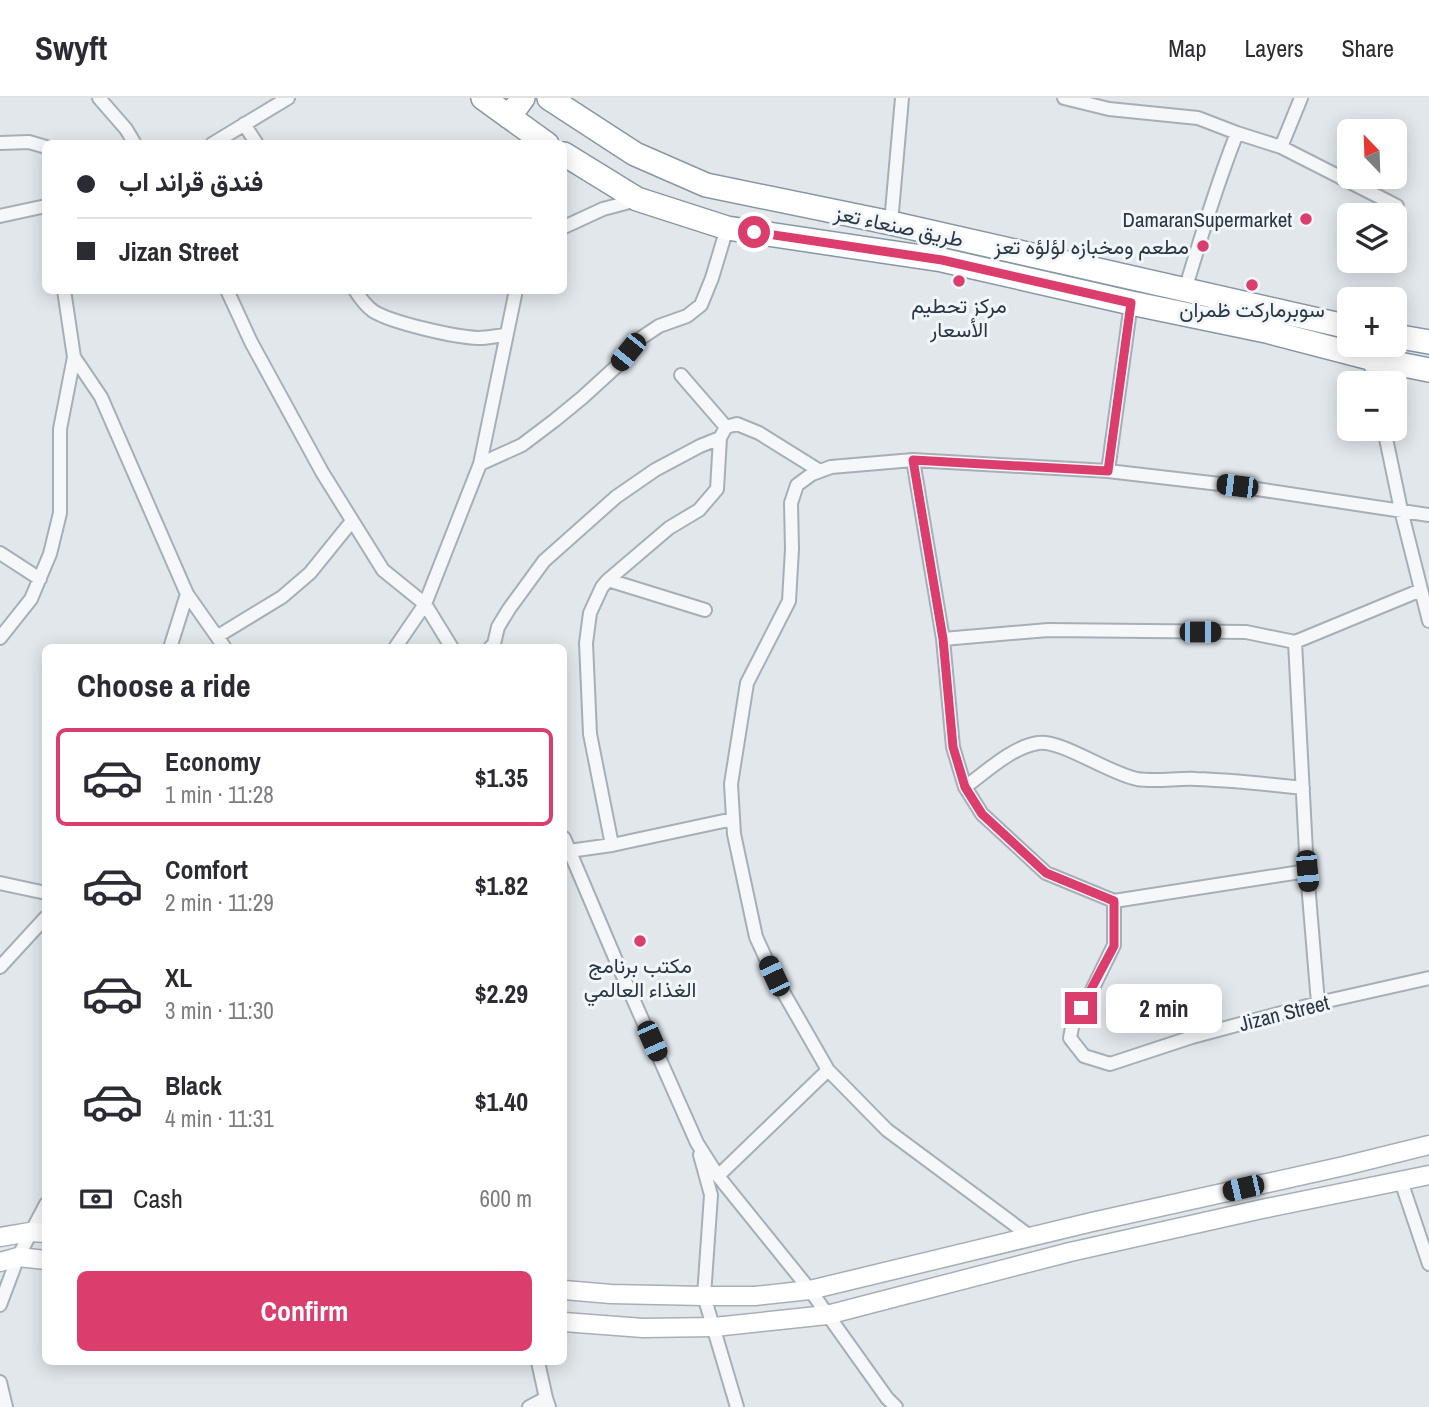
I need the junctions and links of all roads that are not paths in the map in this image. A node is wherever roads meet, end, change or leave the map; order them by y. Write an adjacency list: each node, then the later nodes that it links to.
1 (99, 98): 13 (street)
2 (288, 98): 11 (street)
3 (483, 98): 10 (highway)
4 (523, 98): 10 (highway)
5 (549, 98): 25 (highway, طريق صنعاء تعز)
6 (902, 98): 25 (street)
7 (1064, 98): 9 (street)
8 (1301, 98): 19 (street)
9 (1109, 104): 12 (street)
10 (509, 117): 16 (highway)
11 (244, 124): 14 (street); 15 (street)
12 (1237, 132): 19 (street); 28 (street)
13 (133, 140)
14 (218, 140)
15 (254, 140)
16 (541, 140)
17 (0, 143): 18 (street)
18 (42, 146)
19 (1281, 147): 22 (street)
20 (567, 156): 21 (highway, طريق صنعاء تعز)
21 (637, 200): 26 (street); 27 (highway, طريق صنعاء تعز)
22 (1391, 203)
23 (42, 208): 24 (street)
24 (0, 216)
25 (891, 223): 28 (highway, طريق صنعاء تعز)
26 (567, 226)
27 (727, 228): 33 (highway, طريق صنعاء تعز); 46 (street)
28 (1185, 290): 34 (highway, طريق صنعاء تعز)
29 (66, 294): 38 (street)
30 (228, 294): 51 (street)
31 (358, 294): 35 (street)
32 (515, 294): 35 (street)
33 (1131, 303): 39 (highway, طريق صنعاء تعز); 48 (street)
34 (1337, 324)
35 (505, 335): 46 (street)
36 (1407, 338): 37 (highway)
37 (1429, 342)
38 (74, 356): 53 (street); 56 (street)
39 (1369, 358): 40 (highway, طريق صنعاء تعز); 41 (street)
40 (1429, 370)
41 (1372, 371)
42 (681, 375): 43 (street)
43 (723, 433): 47 (street); 54 (street); 68 (street)
44 (1387, 441): 49 (street)
45 (913, 460): 47 (street); 48 (street); 62 (street)
46 (480, 464): 57 (street)
47 (820, 471): 71 (street)
48 (1108, 471): 49 (street)
49 (1401, 510): 50 (street); 55 (street)
50 (1429, 515)
51 (352, 521): 57 (street); 60 (street)
52 (0, 553): 53 (street)
53 (40, 579): 61 (street)
54 (608, 580): 58 (street); 73 (street)
55 (1421, 590): 59 (street); 63 (street)
56 (187, 594): 60 (street); 64 (street)
57 (425, 604): 66 (street); 67 (street)
58 (705, 610)
59 (1429, 621)
60 (218, 636): 65 (street)
61 (0, 638)
62 (943, 639): 63 (street); 69 (street)
63 (1295, 642): 70 (street)
64 (171, 644)
65 (223, 644)
66 (398, 644)
67 (450, 644)
68 (494, 644)
69 (965, 787): 70 (street); 78 (street)
70 (1303, 788): 75 (street)
71 (733, 819): 73 (street); 83 (street)
72 (567, 845): 74 (street)
73 (612, 845): 74 (street)
74 (569, 850): 84 (street)
75 (1307, 871): 78 (street); 82 (street)
76 (0, 883): 77 (street)
77 (42, 892)
78 (1114, 901): 82 (street, Jizan Street)
79 (42, 921): 80 (street)
80 (0, 967)
81 (1429, 978): 82 (street, Jizan Street)
82 (1318, 1003)
83 (828, 1070): 87 (street); 91 (street)
84 (697, 1143): 87 (street); 97 (street)
85 (1429, 1145): 91 (street)
86 (1429, 1175): 88 (street)
87 (718, 1176): 96 (street)
88 (1401, 1181): 94 (street); 99 (street)
89 (38, 1233): 90 (street); 92 (street)
90 (0, 1237)
91 (1031, 1237): 96 (street)
92 (9, 1259): 93 (street); 98 (street)
93 (42, 1261)
94 (1429, 1264)
95 (567, 1290): 97 (street)
96 (810, 1290): 97 (street); 99 (street)
97 (704, 1296): 101 (street)
98 (0, 1304)
99 (827, 1315): 101 (street); 108 (street)
100 (567, 1322): 101 (street)
101 (714, 1327): 107 (street)
102 (539, 1365): 104 (street)
103 (0, 1382): 105 (street)
104 (547, 1402): 106 (street)
105 (6, 1407)
106 (529, 1407)
107 (737, 1407)
108 (896, 1407)

